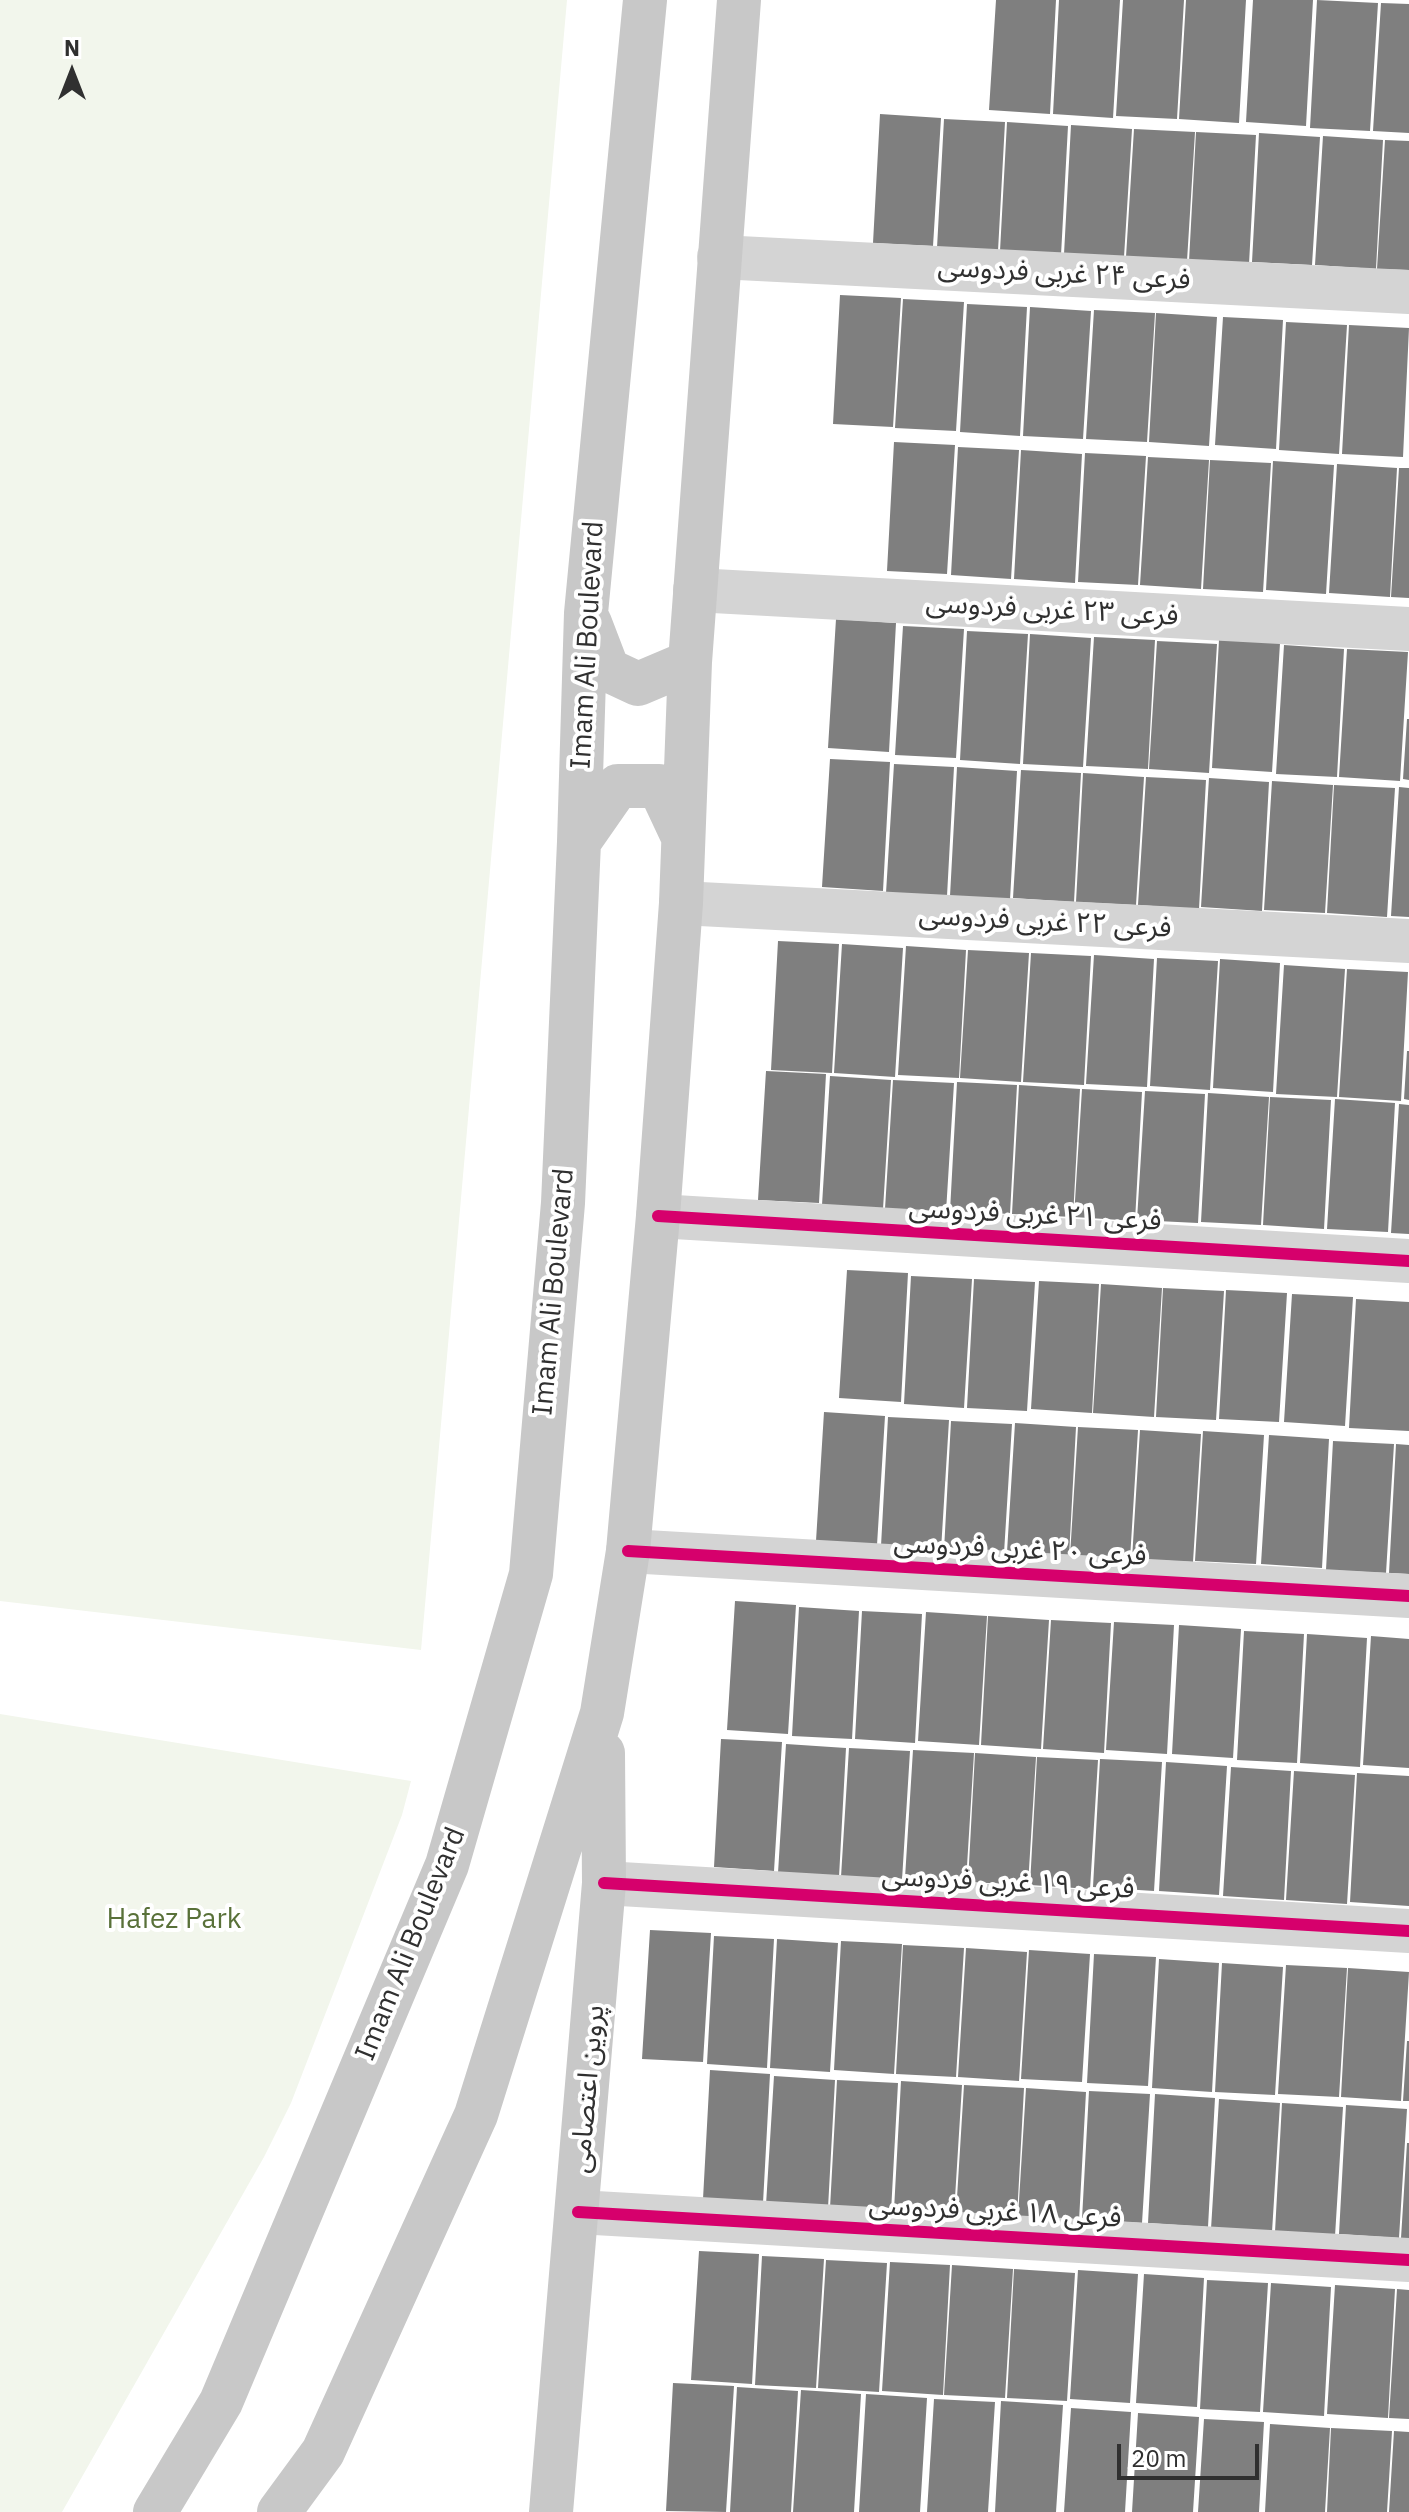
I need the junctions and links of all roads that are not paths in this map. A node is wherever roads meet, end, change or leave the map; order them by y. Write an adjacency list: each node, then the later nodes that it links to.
1 (645, 0): 6 (main road, Imam Ali Boulevard)
2 (739, 0): 3 (main road)
3 (719, 257): 4 (street, فرعی ۲۴ غربی فردوسی); 5 (main road)
4 (1409, 292)
5 (695, 590): 7 (street, فرعی ۲۳ غربی فردوسی); 8 (main road)
6 (586, 613): 8 (main road); 10 (main road, Imam Ali Boulevard)
7 (1409, 629)
8 (690, 662): 9 (main road)
9 (683, 837): 10 (main road); 11 (main road)
10 (579, 842): 22 (main road, Imam Ali Boulevard)
11 (681, 903): 12 (street, فرعی ۲۲ غربی فردوسی); 13 (main road)
12 (1409, 941)
13 (658, 1216): 14 (street, فرعی ۲۱ غربی فردوسی); 15 (main road)
14 (1409, 1261)
15 (628, 1551): 16 (street, فرعی ۲۰ غربی فردوسی); 17 (main road)
16 (1409, 1596)
17 (602, 1713): 18 (main road, پروین اعتصامی); 23 (main road)
18 (604, 1883): 19 (street, فرعی ۱۹ غربی فردوسی); 20 (main road, پروین اعتصامی)
19 (1409, 1931)
20 (578, 2212): 21 (street, فرعی ۱۸ غربی فردوسی); 24 (main road, پروین اعتصامی)
21 (1409, 2260)
22 (155, 2512)
23 (279, 2512)
24 (551, 2512)

